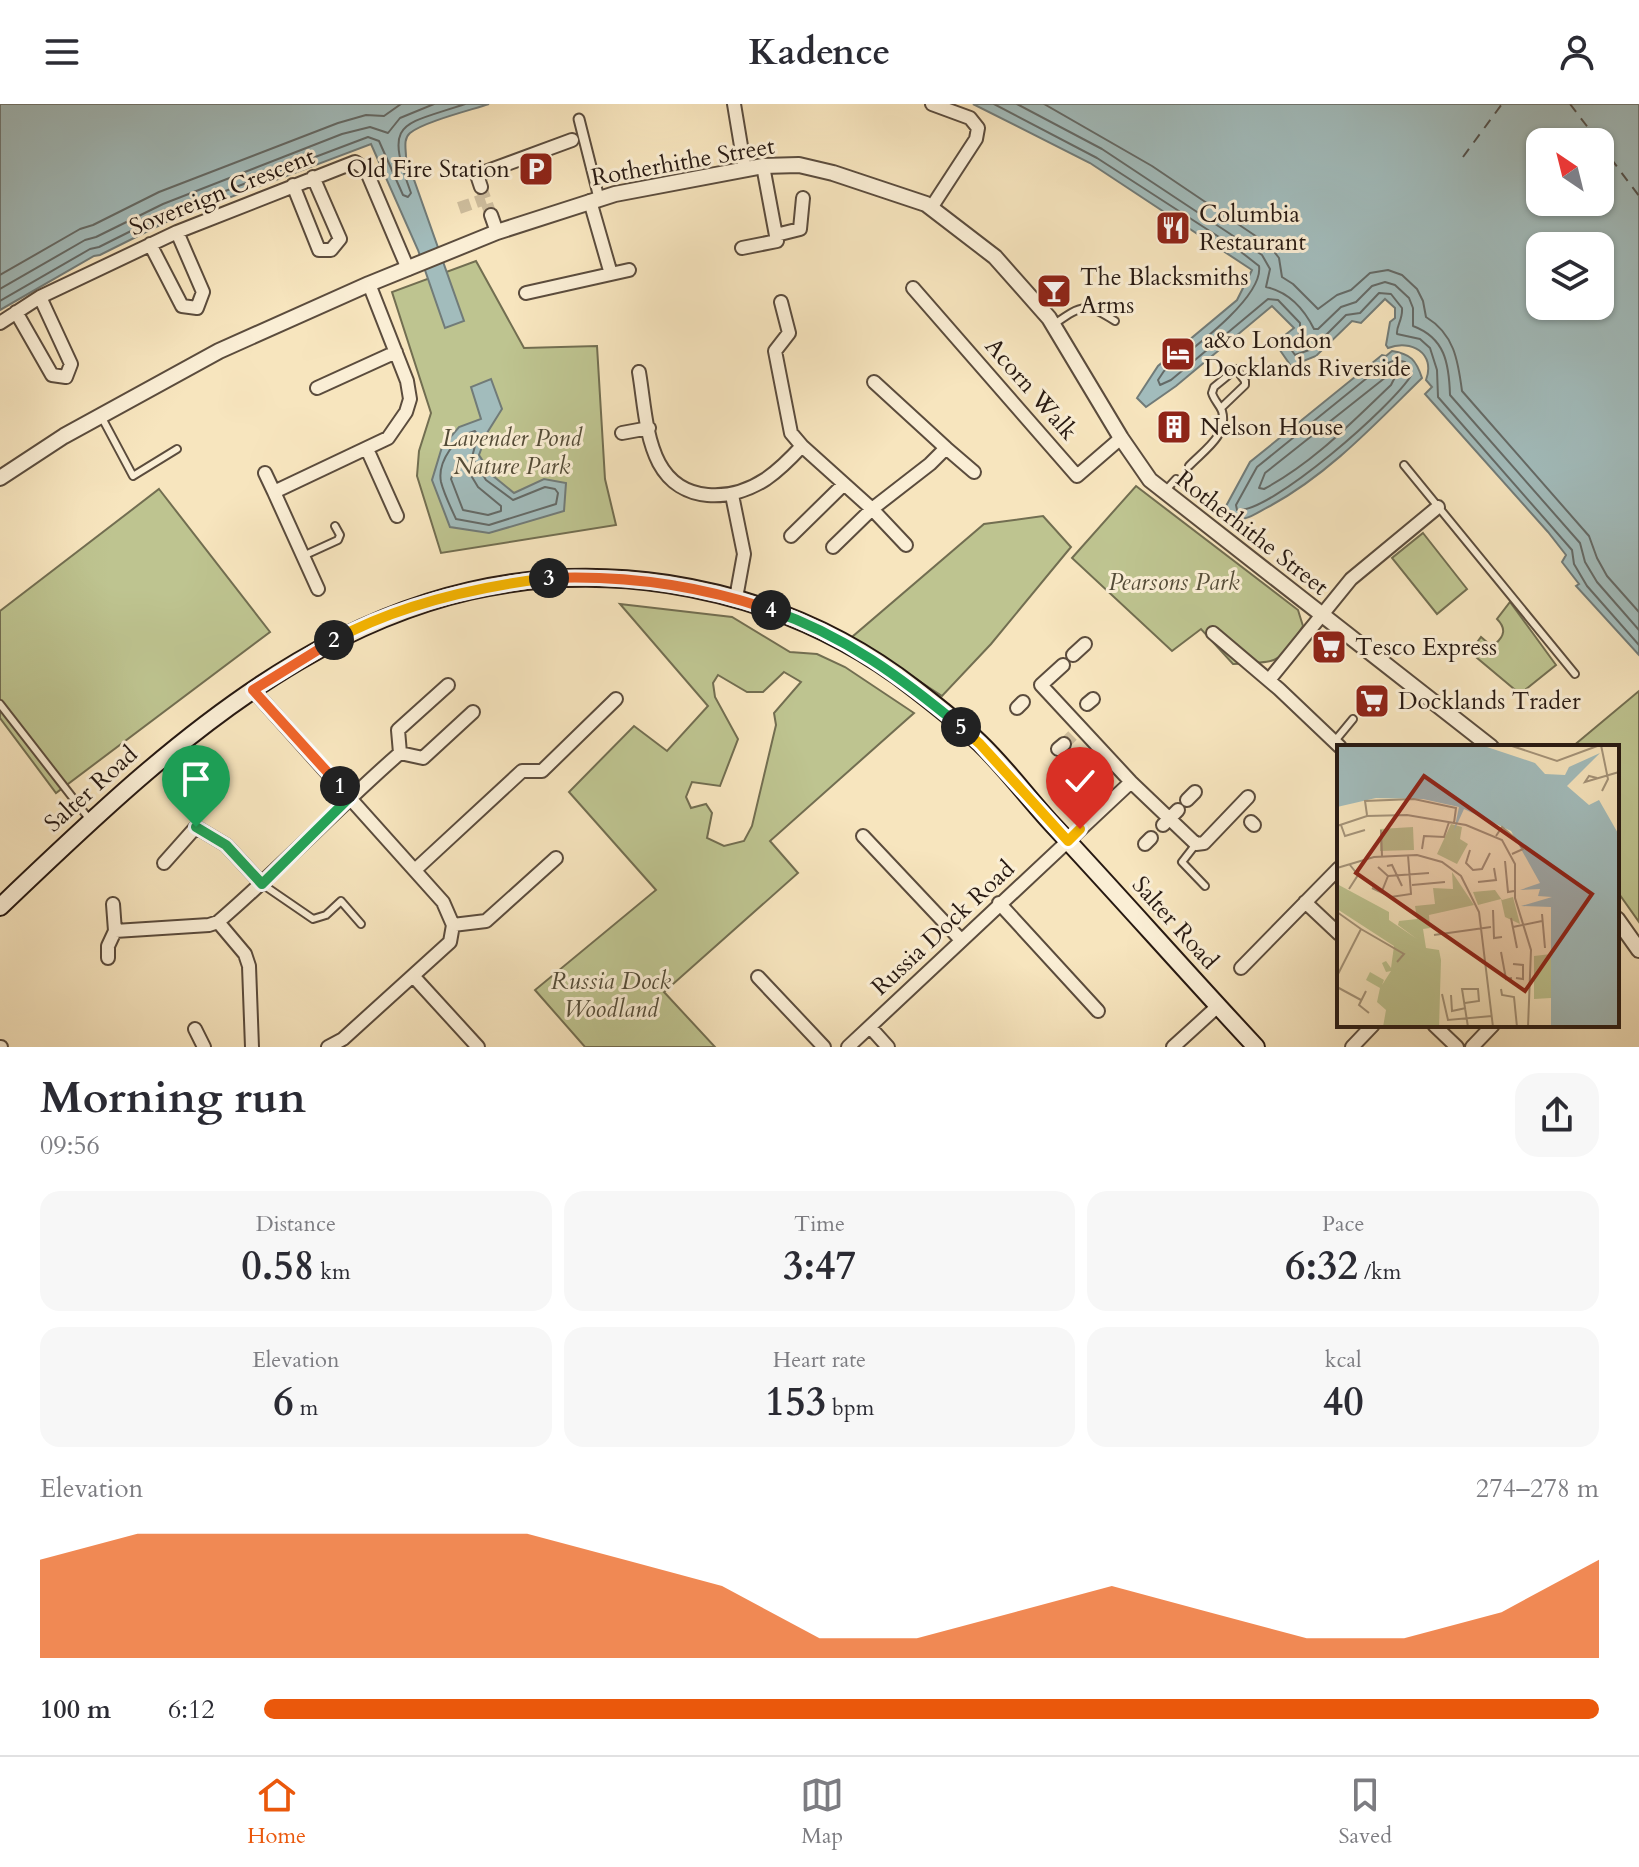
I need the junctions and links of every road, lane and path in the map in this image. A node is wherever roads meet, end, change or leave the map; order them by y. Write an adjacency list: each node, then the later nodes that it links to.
1 (734, 104): 6 (street)
2 (932, 104): 12 (street)
3 (579, 119): 11 (street)
4 (572, 140): 9 (street)
5 (763, 166): 6 (street, Rotherhithe Street); 12 (street, Rotherhithe Street); 16 (street)
6 (745, 170): 11 (street, Rotherhithe Street)
7 (313, 177): 8 (street, Sovereign Crescent); 8 (street); 19 (street, Sovereign Crescent)
8 (293, 185): 14 (street, Sovereign Crescent)
9 (481, 187)
10 (803, 198): 16 (street)
11 (595, 200): 15 (street, Rotherhithe Street); 21 (street)
12 (931, 208): 30 (street, Rotherhithe Street)
13 (491, 215): 15 (street)
14 (177, 232): 17 (street, Sovereign Crescent); 17 (street)
15 (497, 232): 19 (street, Rotherhithe Street)
16 (776, 235): 18 (street)
17 (150, 244): 25 (street, Sovereign Crescent)
18 (742, 248)
19 (412, 268): 22 (street, Rotherhithe Street)
20 (629, 270): 21 (street)
21 (611, 274): 24 (street)
22 (369, 284): 31 (street); 36 (street, Rotherhithe Street)
23 (913, 288): 39 (street, Acorn Walk)
24 (526, 293)
25 (40, 297): 27 (street, Sovereign Crescent); 27 (street)
26 (781, 302): 40 (street)
27 (16, 312): 29 (street, Sovereign Crescent)
28 (1115, 321): 30 (lane)
29 (0, 323)
30 (1053, 325): 39 (street, Rotherhithe Street)
31 (396, 352): 34 (street); 43 (street)
32 (639, 372): 37 (street)
33 (874, 382): 41 (street)
34 (317, 388)
35 (1221, 408): 35 (lane); 45 (lane)
36 (101, 415): 42 (lane); 48 (street, Rotherhithe Street)
37 (649, 428): 38 (street); 53 (street)
38 (622, 433)
39 (1121, 438): 52 (street, Rotherhithe Street)
40 (802, 446): 50 (street); 53 (street)
41 (946, 448): 46 (street); 55 (street)
42 (177, 449)
43 (367, 449): 51 (street); 56 (street)
44 (1404, 465): 54 (lane)
45 (1189, 466)
46 (974, 472)
47 (265, 473): 51 (street)
48 (0, 478)
49 (1176, 479): 52 (lane)
50 (844, 484): 55 (street); 58 (street)
51 (274, 492): 61 (street)
52 (1164, 492): 64 (street, Rotherhithe Street)
53 (732, 495): 63 (street)
54 (1438, 507): 64 (street); 69 (lane)
55 (872, 509): 59 (street); 60 (street)
56 (397, 516)
57 (335, 526): 61 (lane)
58 (791, 536)
59 (906, 545)
60 (833, 547)
61 (303, 556): 62 (street)
62 (318, 589)
63 (736, 598): 72 (main road, Salter Road); 85 (main road, Salter Road)
64 (1322, 617): 70 (street); 78 (street, Rotherhithe Street)
65 (1213, 633): 70 (street)
66 (1085, 644): 67 (street)
67 (1073, 655)
68 (1063, 665): 80 (street)
69 (1575, 674)
70 (1269, 680): 77 (street)
71 (448, 685): 79 (street)
72 (253, 690): 81 (street); 83 (main road, Salter Road)
73 (616, 699): 89 (street)
74 (0, 704): 83 (lane)
75 (473, 712): 79 (street)
76 (1353, 719): 77 (lane)
77 (1337, 744)
78 (1488, 745)
79 (400, 753): 81 (street)
80 (1131, 782): 85 (street, Russia Dock Road); 86 (street)
81 (350, 797): 89 (street); 91 (street)
82 (1248, 797): 86 (street)
83 (90, 820): 96 (main road, Salter Road)
84 (863, 836): 103 (street)
85 (1068, 841): 94 (street, Russia Dock Road); 109 (main road, Salter Road)
86 (1196, 844): 92 (lane)
87 (556, 858): 100 (street)
88 (164, 863): 91 (street)
89 (415, 870): 100 (street)
90 (1337, 870): 93 (street)
91 (262, 884): 97 (street); 99 (lane)
92 (1205, 886)
93 (1305, 902): 102 (street); 106 (street)
94 (999, 903): 103 (street, Russia Dock Road); 110 (street)
95 (113, 904): 101 (street)
96 (0, 907)
97 (218, 922): 101 (street); 117 (street)
98 (1619, 922): 104 (street)
99 (361, 924)
100 (453, 925): 107 (street)
101 (115, 931): 105 (street)
102 (1337, 932)
103 (961, 940): 111 (street, Russia Dock Road)
104 (1639, 950)
105 (108, 958)
106 (1241, 968)
107 (414, 977): 118 (street); 119 (street)
108 (758, 977): 120 (street)
109 (1218, 1006): 123 (street); 124 (main road, Salter Road)
110 (1098, 1011)
111 (870, 1027): 121 (street, Russia Dock Road); 122 (street)
112 (1371, 1027): 125 (street)
113 (1436, 1027): 126 (street)
114 (1491, 1027): 127 (street)
115 (195, 1029): 116 (street)
116 (204, 1047)
117 (252, 1047)
118 (328, 1047)
119 (478, 1047)
120 (824, 1047)
121 (848, 1047)
122 (888, 1047)
123 (1173, 1047)
124 (1256, 1047)
125 (1352, 1047)
126 (1457, 1047)
127 (1472, 1047)

